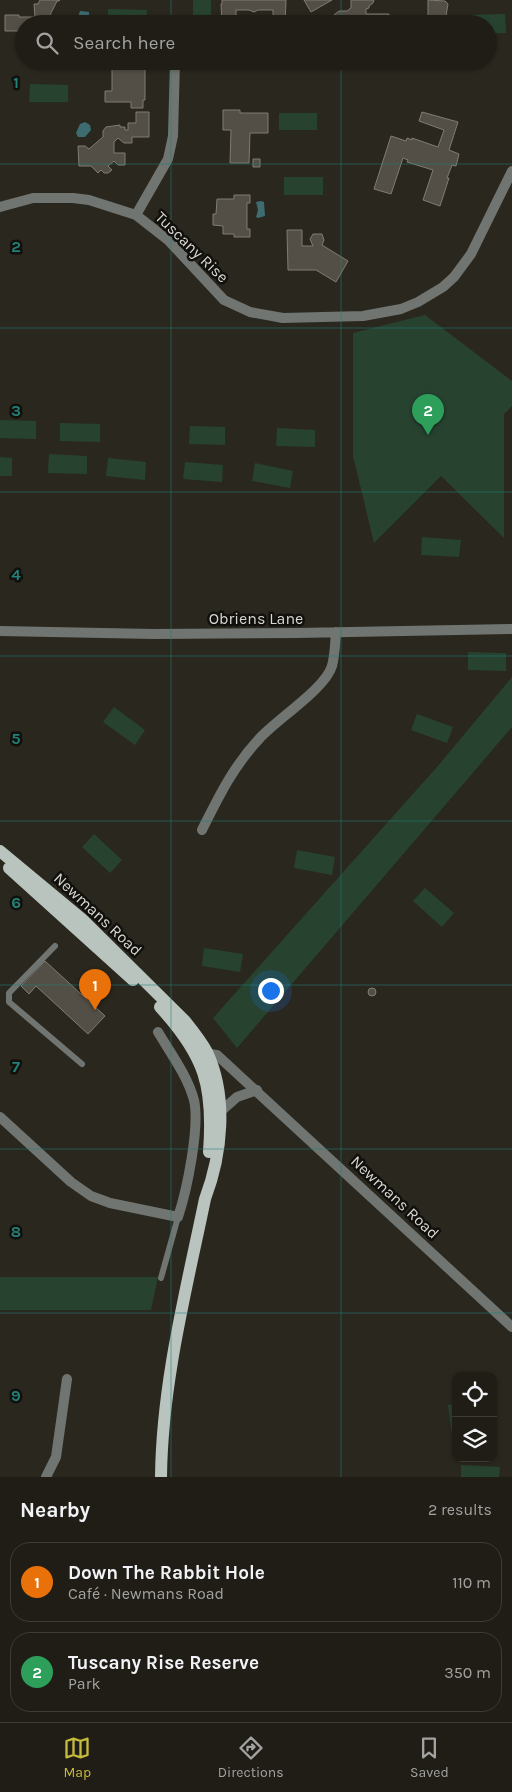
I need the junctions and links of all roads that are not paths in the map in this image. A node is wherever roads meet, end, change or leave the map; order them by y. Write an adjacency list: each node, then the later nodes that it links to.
1 (174, 70): 4 (street)
2 (512, 171): 4 (street, Tuscany Rise)
3 (0, 207): 4 (street, Tuscany Rise)
4 (136, 215)
5 (512, 629): 7 (street, Obriens Lane)
6 (0, 631): 7 (street, Obriens Lane)
7 (336, 632): 8 (street)
8 (202, 830)
9 (0, 851): 13 (main road, Newmans Road)
10 (0, 860): 13 (main road, Newmans Road)
11 (55, 946): 14 (lane)
12 (158, 1032): 19 (street)
13 (201, 1053): 15 (street, Newmans Road); 16 (main road); 18 (main road)
14 (82, 1064)
15 (257, 1090): 16 (street); 21 (street, Newmans Road)
16 (220, 1112): 18 (main road)
17 (0, 1117): 19 (street)
18 (205, 1199): 24 (main road)
19 (178, 1217): 20 (lane)
20 (161, 1278)
21 (512, 1327)
22 (67, 1379): 23 (street)
23 (46, 1477)
24 (162, 1477)

